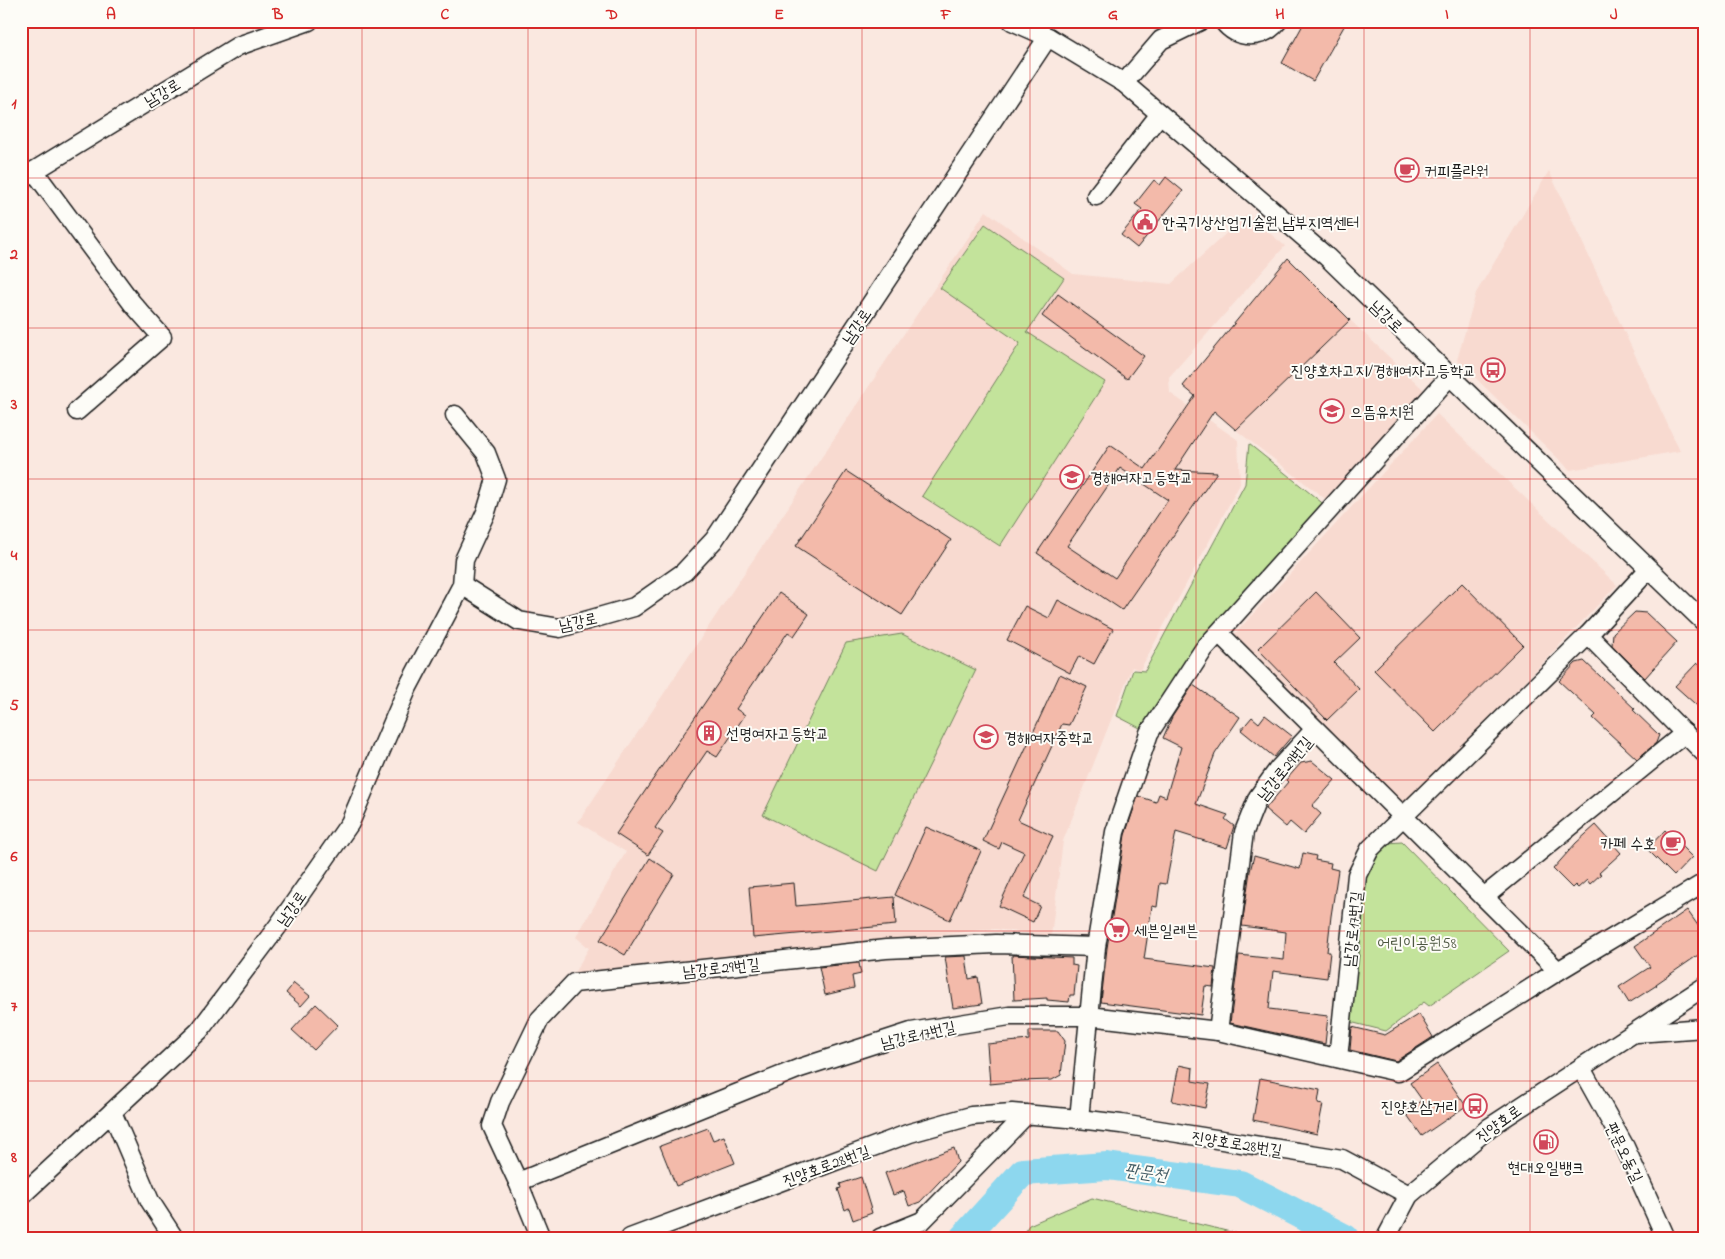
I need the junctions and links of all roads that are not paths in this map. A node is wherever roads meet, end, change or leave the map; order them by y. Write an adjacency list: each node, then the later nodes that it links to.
1 (309, 21): 9 (street, 남강로)
2 (1200, 21): 7 (street)
3 (1222, 21): 4 (street)
4 (1278, 21)
5 (1013, 22): 6 (street, 남강로)
6 (1048, 37): 7 (street, 남강로); 15 (street, 남강로)
7 (1124, 83): 8 (street, 남강로)
8 (1160, 114): 10 (street); 11 (street, 남강로)
9 (27, 175): 12 (street)
10 (1096, 196)
11 (1450, 376): 14 (street, 남강로); 17 (street)
12 (77, 411)
13 (455, 415): 15 (street)
14 (1649, 569): 16 (street, 남강로); 18 (street, 남강로17번길)
15 (462, 585): 34 (street, 남강로)
16 (1704, 622)
17 (1219, 633): 19 (street, 남강로29번길); 25 (street)
18 (1588, 635): 20 (street); 22 (street, 남강로17번길)
19 (1316, 729): 22 (street); 30 (street, 남강로29번길)
20 (1685, 733): 21 (street); 24 (street)
21 (1704, 753)
22 (1403, 816): 24 (street); 32 (street, 남강로17번길)
23 (1704, 883): 26 (street, 남강로17번길)
24 (1484, 897): 26 (street)
25 (1096, 947): 28 (street); 37 (street, 남강로29번길)
26 (1558, 971): 32 (street, 남강로17번길)
27 (1704, 987): 31 (street, 진양호로)
28 (1089, 1016): 30 (street, 남강로17번길); 36 (street); 37 (street, 남강로17번길)
29 (1704, 1028): 31 (street, 진양호로)
30 (1218, 1031): 32 (street, 남강로17번길)
31 (1634, 1034): 33 (street, 진양호로)
32 (1338, 1058)
33 (1580, 1068): 38 (street, 진양호로); 45 (street, 판문오동길)
34 (112, 1112): 39 (street, 남강로); 40 (street)
35 (1027, 1114): 36 (street, 진양호로28번길); 42 (street, 진양호로28번길); 43 (street)
36 (1079, 1118): 38 (street, 진양호로28번길)
37 (518, 1182): 41 (street, 남강로29번길)
38 (1409, 1195): 44 (street, 진양호로)
39 (21, 1196)
40 (174, 1238)
41 (541, 1238)
42 (630, 1238)
43 (880, 1238)
44 (1386, 1238)
45 (1666, 1238)

